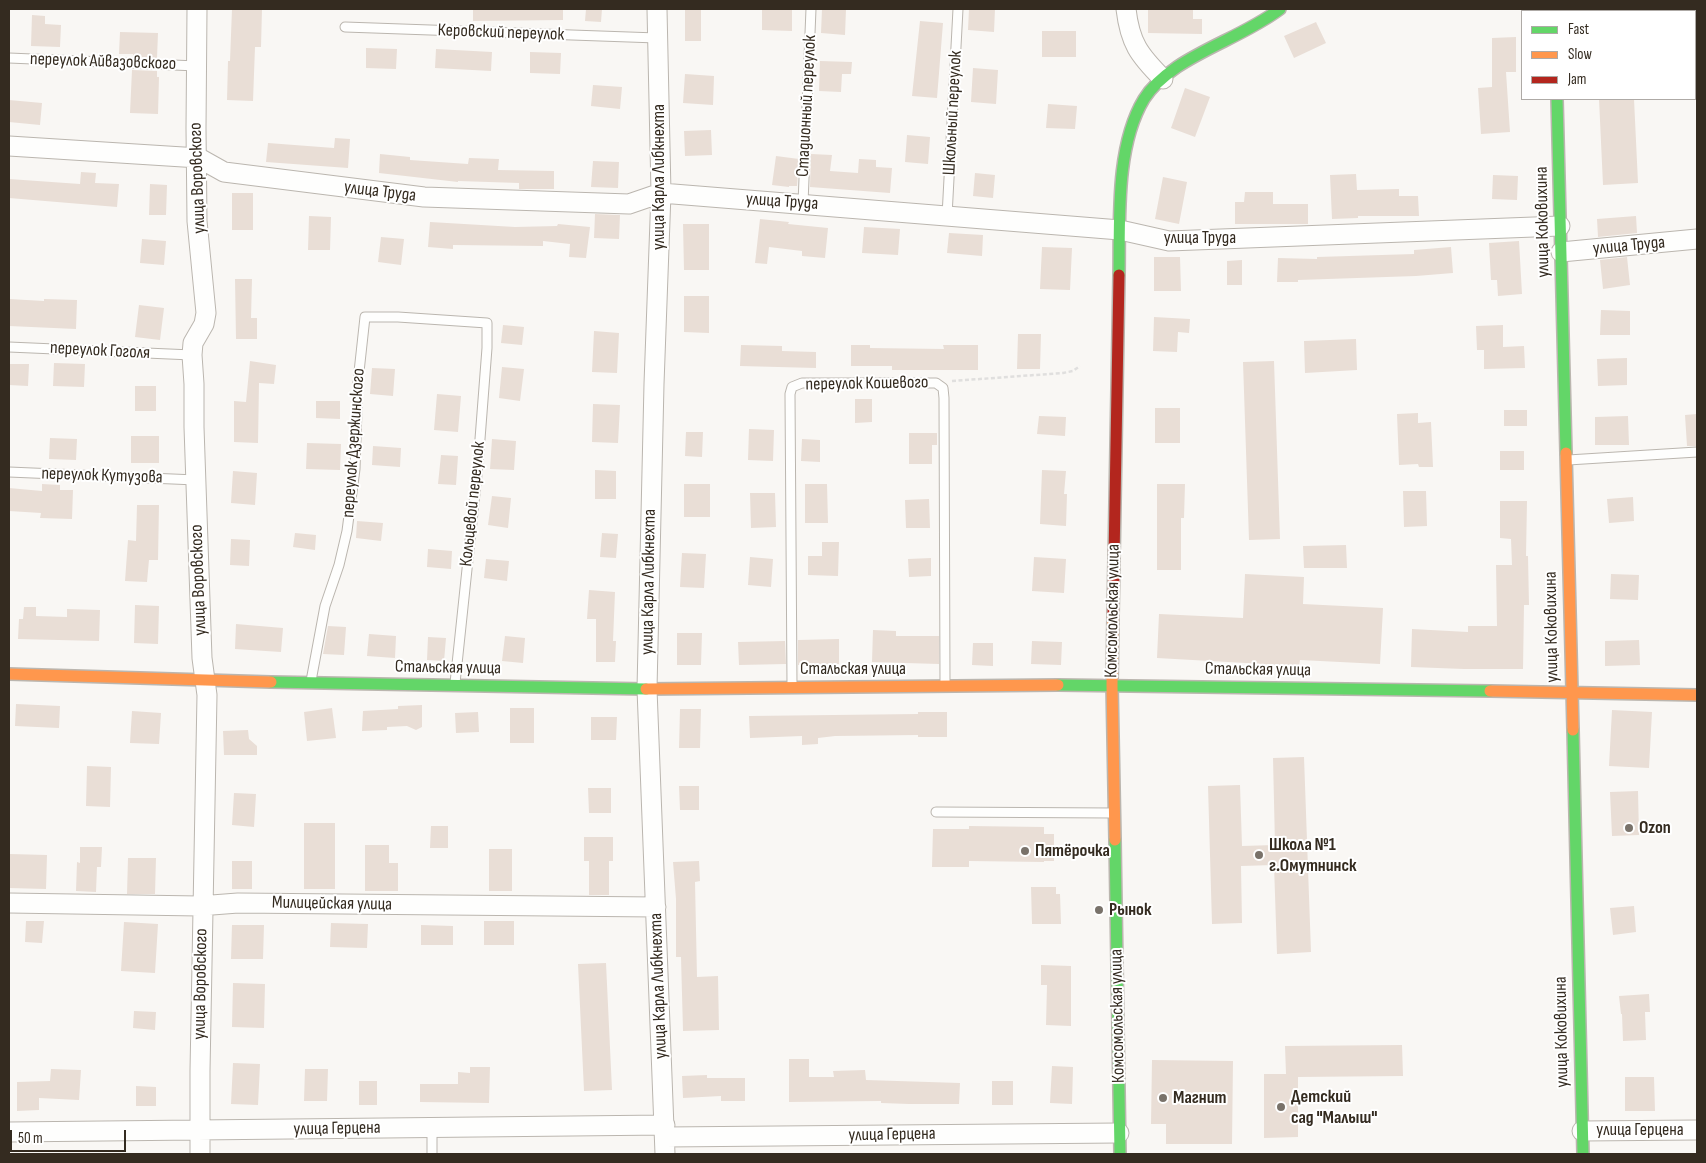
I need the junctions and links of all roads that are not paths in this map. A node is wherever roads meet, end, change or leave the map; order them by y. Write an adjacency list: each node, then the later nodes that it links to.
1 (197, 9): 10 (street, улица Воровского)
2 (657, 9): 8 (street, улица Карла Либкнехта)
3 (811, 9): 16 (lane, Стадионный переулок)
4 (958, 9): 17 (lane, Школьный переулок)
5 (1126, 9): 11 (street)
6 (1280, 9): 11 (street, Комсомольская улица)
7 (345, 27): 8 (lane, Керовский переулок)
8 (657, 38): 15 (street, улица Карла Либкнехта)
9 (9, 58): 10 (lane, переулок Айвазовского)
10 (197, 66): 14 (street, улица Воровского)
11 (1163, 79): 19 (street, Комсомольская улица)
12 (1557, 100): 18 (street, улица Коковихина)
13 (9, 146): 14 (street, улица Труда)
14 (196, 158): 15 (street, улица Труда); 24 (street, улица Воровского)
15 (662, 193): 16 (street, улица Труда); 36 (street, улица Карла Либкнехта)
16 (803, 203): 17 (street, улица Труда)
17 (947, 216): 19 (street, улица Труда)
18 (1560, 226): 19 (street, улица Труда); 21 (street, улица Коковихина)
19 (1120, 230): 32 (street, Комсомольская улица)
20 (1697, 239): 21 (street, улица Труда)
21 (1561, 252): 26 (street, улица Коковихина)
22 (487, 323): 31 (lane, переулок Дзержинского); 33 (lane, Кольцевой переулок)
23 (9, 347): 24 (lane, переулок Гоголя)
24 (192, 355): 28 (street, улица Воровского)
25 (1697, 452): 26 (lane)
26 (1566, 460): 37 (street, улица Коковихина)
27 (9, 472): 28 (lane, переулок Кутузова)
28 (196, 480): 30 (street, улица Воровского)
29 (9, 674): 30 (street, Стальская улица)
30 (205, 681): 31 (street, Стальская улица); 42 (street, улица Воровского)
31 (311, 684): 33 (street, Стальская улица)
32 (1112, 685): 34 (street, Стальская улица); 37 (street, Стальская улица); 40 (street, Комсомольская улица)
33 (454, 686): 36 (street, Стальская улица)
34 (945, 686): 35 (street, Стальская улица); 35 (lane, переулок Кошевого)
35 (792, 687): 36 (street, Стальская улица)
36 (647, 688): 43 (street, улица Карла Либкнехта)
37 (1571, 694): 38 (street, Стальская улица); 45 (street, улица Коковихина)
38 (1697, 695)
39 (936, 812): 40 (lane)
40 (1115, 813): 49 (street, Комсомольская улица)
41 (9, 903): 42 (street, Милицейская улица)
42 (202, 906): 43 (street, Милицейская улица); 47 (street, улица Воровского)
43 (656, 907): 50 (street, улица Карла Либкнехта)
44 (432, 1128): 47 (street, улица Герцена); 50 (street, улица Герцена); 52 (lane)
45 (1582, 1130): 46 (street, улица Герцена); 54 (street, улица Коковихина)
46 (1697, 1130)
47 (200, 1131): 48 (street, улица Герцена); 51 (street, улица Воровского)
48 (9, 1132)
49 (1119, 1133): 50 (street, улица Герцена); 53 (street, Комсомольская улица)
50 (665, 1139)
51 (200, 1154)
52 (432, 1154)
53 (1120, 1154)
54 (1583, 1154)

